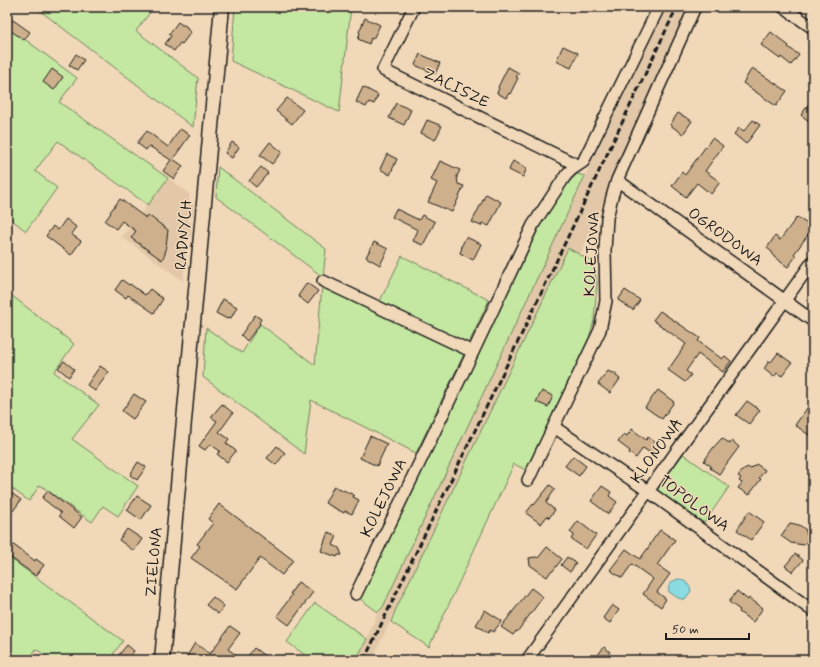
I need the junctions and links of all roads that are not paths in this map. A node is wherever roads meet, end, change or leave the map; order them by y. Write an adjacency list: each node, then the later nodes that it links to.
1 (222, 7): 15 (street, RADNYCH)
2 (414, 7): 7 (street, ZACISZE)
3 (659, 7): 7 (street, KOLEJOWA)
4 (695, 7): 8 (street, KOLEJOWA)
5 (783, 7): 6 (street)
6 (813, 28)
7 (577, 166): 13 (street, KOLEJOWA)
8 (618, 180): 11 (street, OGRODOWA); 14 (street, KOLEJOWA)
9 (813, 261): 11 (street, KLONOWA)
10 (323, 281): 13 (street)
11 (785, 300): 12 (street, OGRODOWA); 17 (street, KLONOWA)
12 (813, 321)
13 (473, 352): 18 (street, KOLEJOWA)
14 (554, 427): 16 (street, KOLEJOWA); 17 (street, TOPOLOWA)
15 (179, 467): 20 (street, ZIELONA)
16 (528, 480)
17 (648, 491): 19 (street, TOPOLOWA); 21 (street, KLONOWA)
18 (356, 594)
19 (813, 611)
20 (162, 660)
21 (527, 660)

